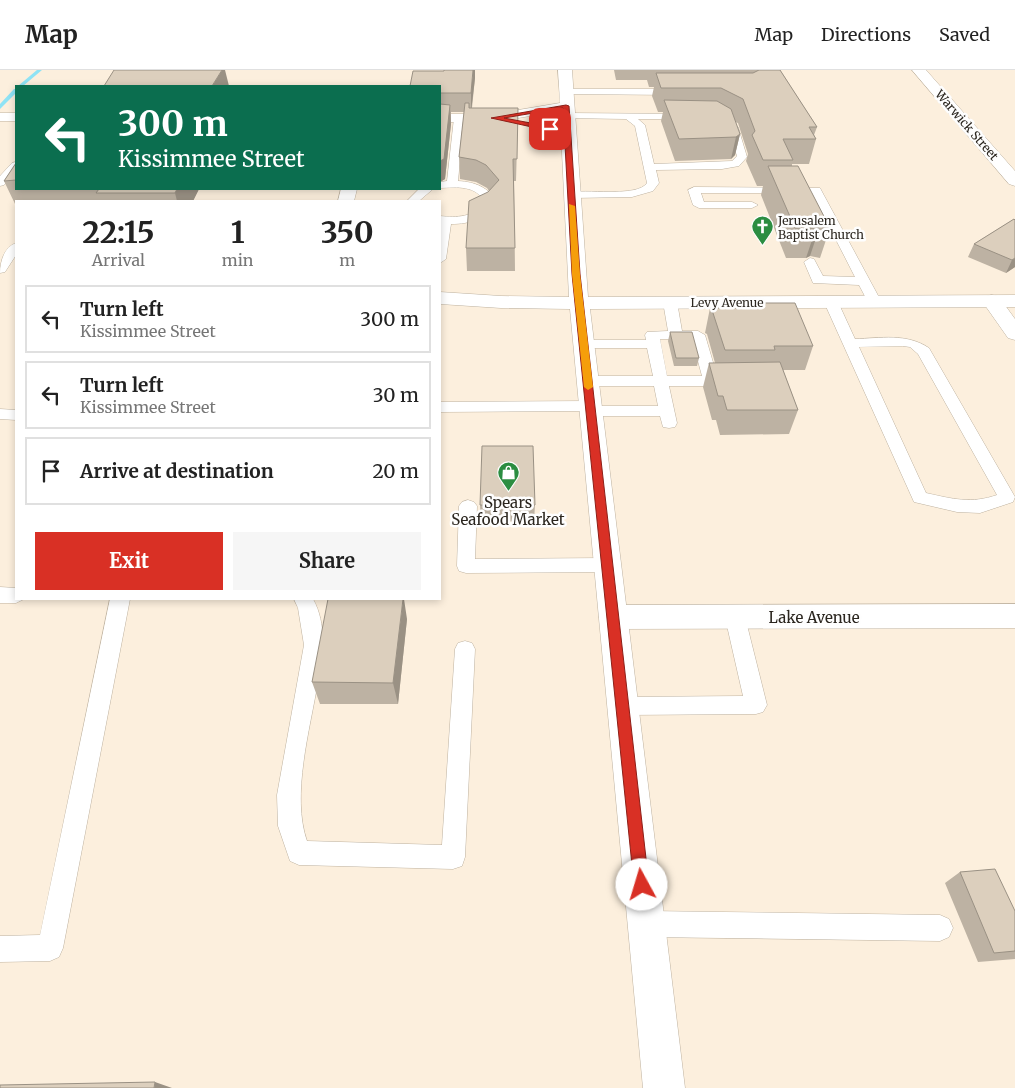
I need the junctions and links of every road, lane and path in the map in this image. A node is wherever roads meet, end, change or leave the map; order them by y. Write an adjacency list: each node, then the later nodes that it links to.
1 (564, 70): 4 (street)
2 (918, 70): 18 (street, Warwick Street)
3 (690, 92): 4 (lane)
4 (566, 105): 5 (lane); 12 (street); 15 (street)
5 (628, 116): 6 (lane); 17 (lane)
6 (697, 116)
7 (0, 117): 8 (street)
8 (15, 117)
9 (716, 117): 17 (lane)
10 (441, 118): 11 (street)
11 (459, 118): 12 (street); 20 (lane)
12 (494, 118): 13 (street)
13 (532, 125)
14 (550, 129): 15 (street)
15 (567, 133): 23 (street)
16 (15, 166): 19 (lane)
17 (649, 166): 23 (lane)
18 (1015, 181)
19 (0, 183)
20 (452, 184): 21 (lane); 26 (lane)
21 (441, 185)
22 (425, 190): 24 (lane)
23 (571, 195): 36 (street)
24 (414, 200)
25 (752, 205): 31 (lane)
26 (443, 220): 27 (lane)
27 (441, 246)
28 (15, 247): 30 (lane)
29 (810, 262): 31 (lane)
30 (0, 269)
31 (863, 280): 33 (lane)
32 (441, 298): 36 (street, Levy Avenue)
33 (874, 301): 34 (street, Levy Avenue); 38 (street, Levy Avenue)
34 (992, 301): 35 (street, Levy Avenue); 39 (street)
35 (1015, 301)
36 (579, 302): 37 (street, Levy Avenue); 42 (street)
37 (670, 302): 38 (street, Levy Avenue); 40 (lane)
38 (830, 302): 41 (lane)
39 (1015, 334)
40 (676, 335): 43 (lane); 46 (lane)
41 (850, 343): 41 (lane)
42 (584, 344): 43 (lane); 44 (street)
43 (654, 344): 45 (lane)
44 (588, 381): 45 (lane); 49 (street)
45 (661, 381): 46 (lane); 49 (lane)
46 (711, 381): 47 (lane)
47 (740, 381)
48 (441, 407): 49 (lane)
49 (591, 409): 53 (street)
50 (0, 414): 51 (lane)
51 (15, 415)
52 (468, 506): 53 (lane)
53 (607, 565): 59 (street)
54 (0, 595): 55 (lane)
55 (15, 595)
56 (120, 600): 65 (lane)
57 (304, 600): 61 (lane)
58 (1015, 616): 60 (street, Lake Avenue)
59 (613, 617): 60 (street, Lake Avenue); 62 (street)
60 (735, 617): 62 (lane)
61 (465, 649)
62 (623, 706): 63 (street)
63 (646, 924): 64 (lane); 66 (street)
64 (940, 928)
65 (0, 949)
66 (664, 1088)

